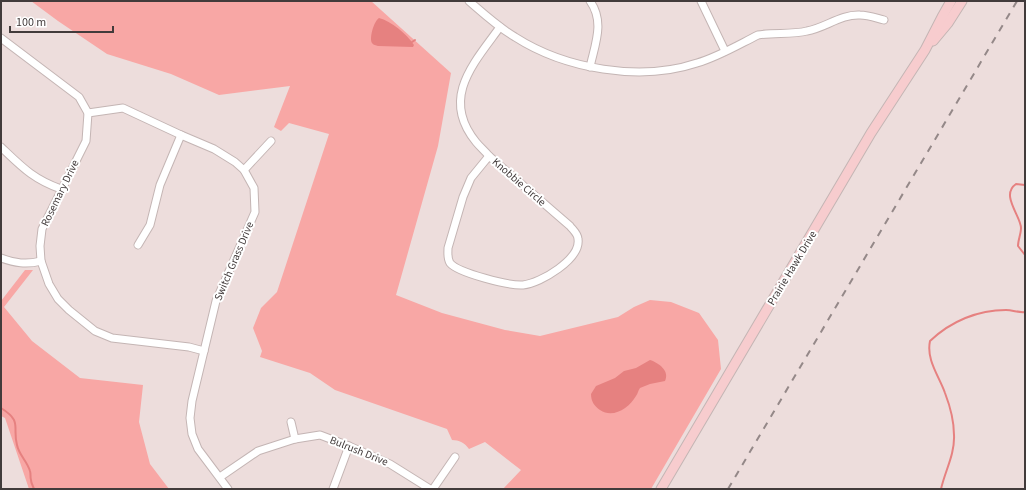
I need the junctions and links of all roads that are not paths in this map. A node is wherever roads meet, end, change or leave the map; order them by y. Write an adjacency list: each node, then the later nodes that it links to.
1 (469, 1): 7 (street)
2 (590, 1): 11 (street)
3 (701, 1): 10 (street)
4 (951, 1): 9 (street, Prairie Hawk Drive)
5 (962, 1): 9 (street, Prairie Hawk Drive)
6 (884, 20): 10 (street)
7 (500, 27): 11 (street); 16 (street)
8 (1, 38): 12 (street)
9 (925, 50): 31 (street, Prairie Hawk Drive)
10 (725, 51): 11 (street)
11 (590, 67)
12 (88, 113): 13 (street, Switch Grass Drive); 18 (street, Rosemary Drive)
13 (181, 135): 17 (street, Switch Grass Drive); 19 (street)
14 (271, 142): 17 (street)
15 (1, 147): 18 (street)
16 (489, 156): 16 (street, Knobbie Circle)
17 (244, 170): 22 (street, Switch Grass Drive)
18 (61, 189): 21 (street, Rosemary Drive)
19 (138, 245)
20 (1, 258): 21 (street)
21 (41, 261): 22 (street, Rosemary Drive)
22 (204, 351): 27 (street, Switch Grass Drive)
23 (291, 422): 24 (street)
24 (295, 439): 25 (street, Bulrush Drive); 27 (street, Bulrush Drive)
25 (349, 446): 29 (street); 30 (street, Bulrush Drive)
26 (455, 457): 30 (street)
27 (220, 477): 28 (street, Switch Grass Drive)
28 (228, 489)
29 (333, 489)
30 (431, 489)
31 (661, 489)

